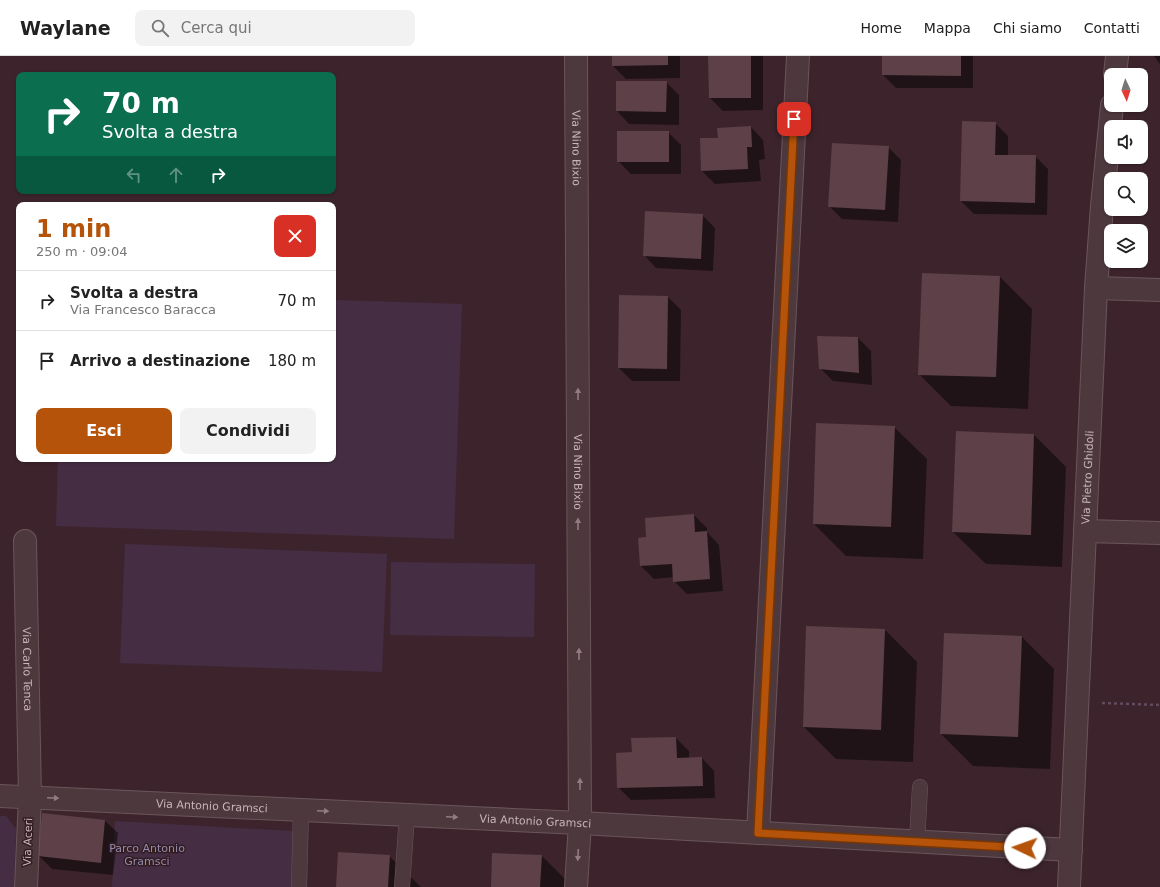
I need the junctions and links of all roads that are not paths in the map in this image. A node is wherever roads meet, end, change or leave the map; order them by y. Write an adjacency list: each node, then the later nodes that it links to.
1 (576, 56): 16 (street, Via Nino Bixio, one-way to 1)
2 (798, 56): 17 (street)
3 (1117, 56): 4 (street)
4 (1116, 68)
5 (1111, 112): 6 (street, Via Pietro Ghidoli)
6 (1096, 288): 7 (street); 8 (street, Via Pietro Ghidoli)
7 (1160, 290)
8 (1085, 531): 9 (street); 19 (street, Via Pietro Ghidoli)
9 (1160, 533)
10 (25, 541): 13 (street, Via Carlo Tenca)
11 (920, 787): 18 (lane)
12 (0, 796): 13 (street, Via Antonio Gramsci)
13 (30, 797): 14 (street, Via Antonio Gramsci, one-way to 14); 20 (street, Via Aceri)
14 (301, 810): 15 (street, Via Antonio Gramsci, one-way to 15); 21 (lane)
15 (407, 815): 16 (street, Via Antonio Gramsci, one-way to 16); 22 (lane)
16 (580, 823): 17 (street, Via Antonio Gramsci); 23 (street, Via Nino Bixio, one-way to 23)
17 (758, 833): 18 (street, Via Antonio Gramsci)
18 (918, 842): 19 (street, Via Antonio Gramsci)
19 (1071, 850): 24 (street, Via Pietro Ghidoli)
20 (26, 887)
21 (299, 887)
22 (402, 887)
23 (576, 887)
24 (1069, 887)

